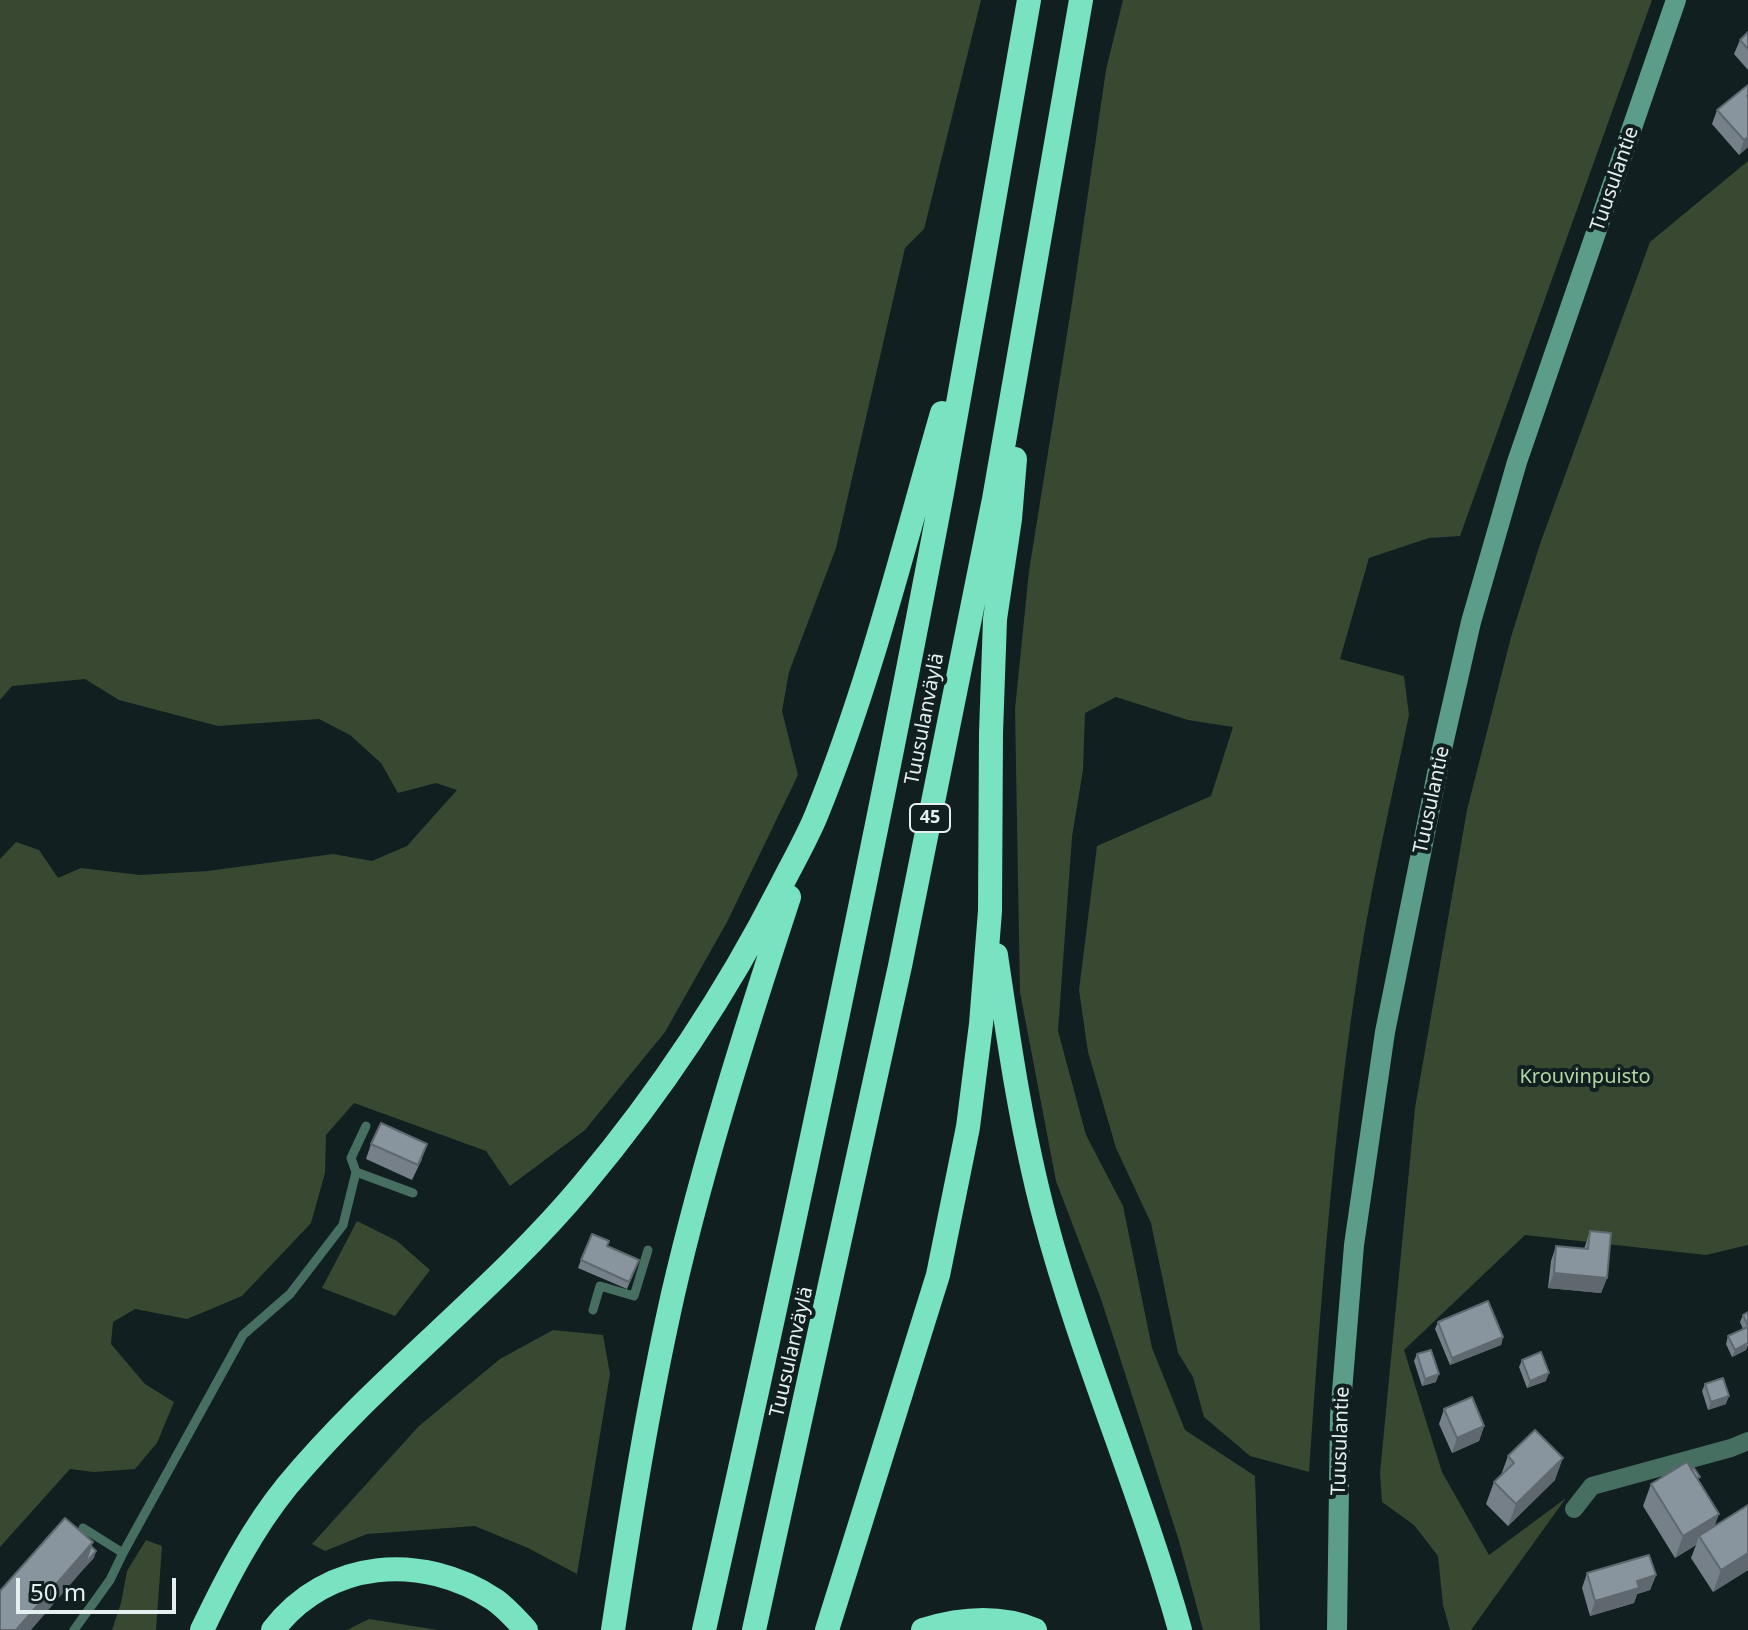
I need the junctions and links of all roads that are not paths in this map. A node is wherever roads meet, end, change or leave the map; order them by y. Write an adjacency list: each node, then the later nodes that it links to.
1 (1029, 0): 4 (highway, Tuusulanväylä / 45)
2 (1081, 0): 5 (highway, Tuusulanväylä / 45)
3 (1676, 0): 28 (main road, Tuusulantie)
4 (978, 287): 6 (highway); 22 (highway, Tuusulanväylä / 45)
5 (1026, 311): 7 (highway); 23 (highway, Tuusulanväylä / 45)
6 (815, 819): 18 (highway); 21 (highway)
7 (990, 911): 24 (highway); 27 (highway)
8 (366, 1126): 9 (lane)
9 (356, 1172): 10 (lane); 16 (lane)
10 (413, 1193)
11 (648, 1250): 12 (lane)
12 (593, 1310)
13 (1748, 1441): 14 (street)
14 (1574, 1509)
15 (83, 1528): 16 (lane)
16 (123, 1553): 17 (lane)
17 (74, 1630)
18 (202, 1630)
19 (273, 1630): 20 (highway)
20 (526, 1630)
21 (613, 1630)
22 (704, 1630)
23 (754, 1630)
24 (827, 1630)
25 (923, 1630): 26 (highway)
26 (1035, 1630)
27 (1180, 1630)
28 (1337, 1630)

